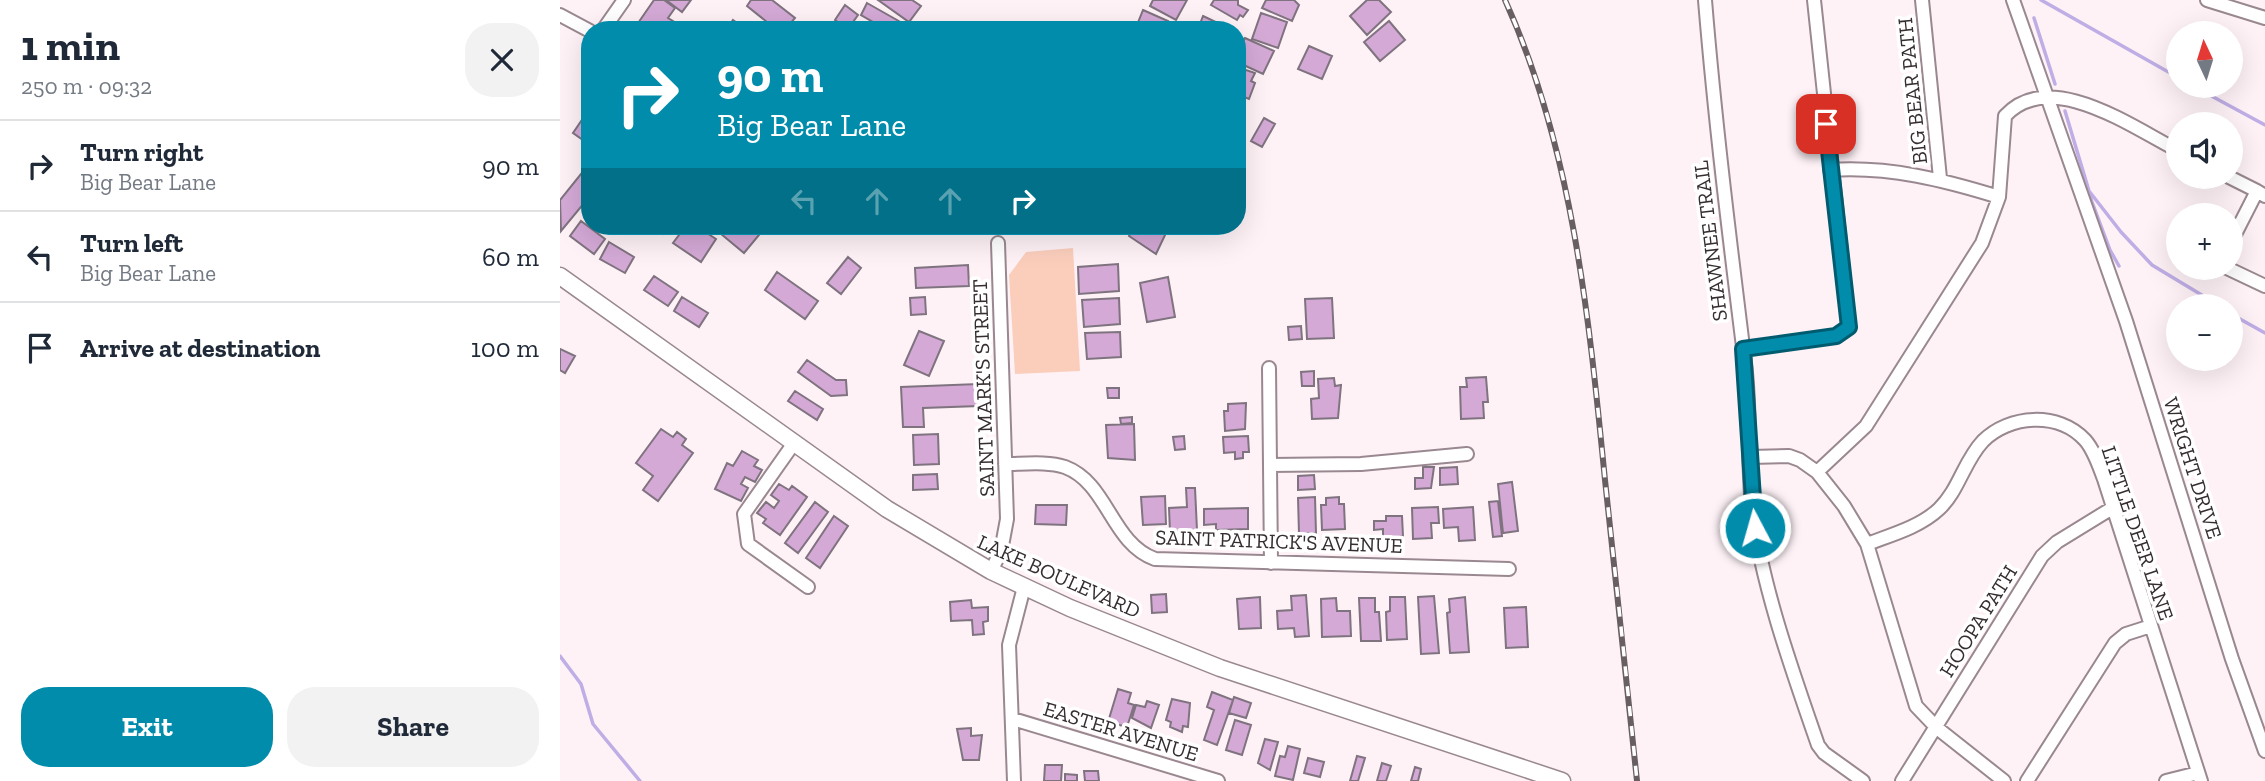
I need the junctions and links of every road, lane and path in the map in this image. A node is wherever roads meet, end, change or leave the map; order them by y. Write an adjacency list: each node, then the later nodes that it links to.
1 (624, 0): 9 (street)
2 (1705, 0): 23 (street, SHAWNEE TRAIL)
3 (1814, 0): 13 (street)
4 (1922, 0): 14 (street, BIG BEAR PATH)
5 (2013, 0): 11 (street, WRIGHT DRIVE)
6 (2207, 0): 8 (street)
7 (560, 15): 10 (street)
8 (2265, 18)
9 (609, 21)
10 (581, 26)
11 (2046, 97): 12 (street); 17 (street); 41 (street, WRIGHT DRIVE)
12 (2166, 145)
13 (1830, 170): 14 (street); 23 (street)
14 (1940, 178): 17 (street)
15 (2243, 184): 16 (street)
16 (2261, 193): 18 (street)
17 (1999, 197): 30 (street)
18 (2243, 222)
19 (998, 243): 28 (street, SAINT MARK'S STREET)
20 (560, 276): 25 (main road, LAKE BOULEVARD)
21 (2243, 276): 22 (street)
22 (2265, 286)
23 (1743, 349): 27 (street, SHAWNEE TRAIL)
24 (1269, 368): 29 (street)
25 (794, 443): 35 (main road, LAKE BOULEVARD); 36 (street)
26 (1467, 454): 29 (street)
27 (1751, 457): 30 (street); 46 (street, SHAWNEE TRAIL)
28 (1005, 464): 33 (street, SAINT PATRICK'S AVENUE); 35 (street, SAINT MARK'S STREET)
29 (1270, 465): 33 (street)
30 (1817, 472): 32 (street)
31 (2114, 507): 32 (street, LITTLE DEER LANE); 38 (street, LITTLE DEER LANE); 40 (street, HOOPA PATH)
32 (1867, 544): 40 (street)
33 (1271, 563): 34 (street, SAINT PATRICK'S AVENUE)
34 (1508, 569)
35 (991, 571): 37 (main road, LAKE BOULEVARD)
36 (808, 587)
37 (1024, 587): 39 (street); 45 (main road, LAKE BOULEVARD)
38 (2151, 626): 42 (street, LITTLE DEER LANE); 49 (street)
39 (1013, 719): 43 (street); 44 (street, EASTER AVENUE)
40 (1937, 728): 47 (street, HOOPA PATH); 48 (street)
41 (2265, 751)
42 (2199, 777): 50 (street)
43 (1014, 781)
44 (1218, 781)
45 (1562, 781)
46 (1863, 781)
47 (1902, 781)
48 (2004, 781)
49 (2027, 781)
50 (2166, 781)

